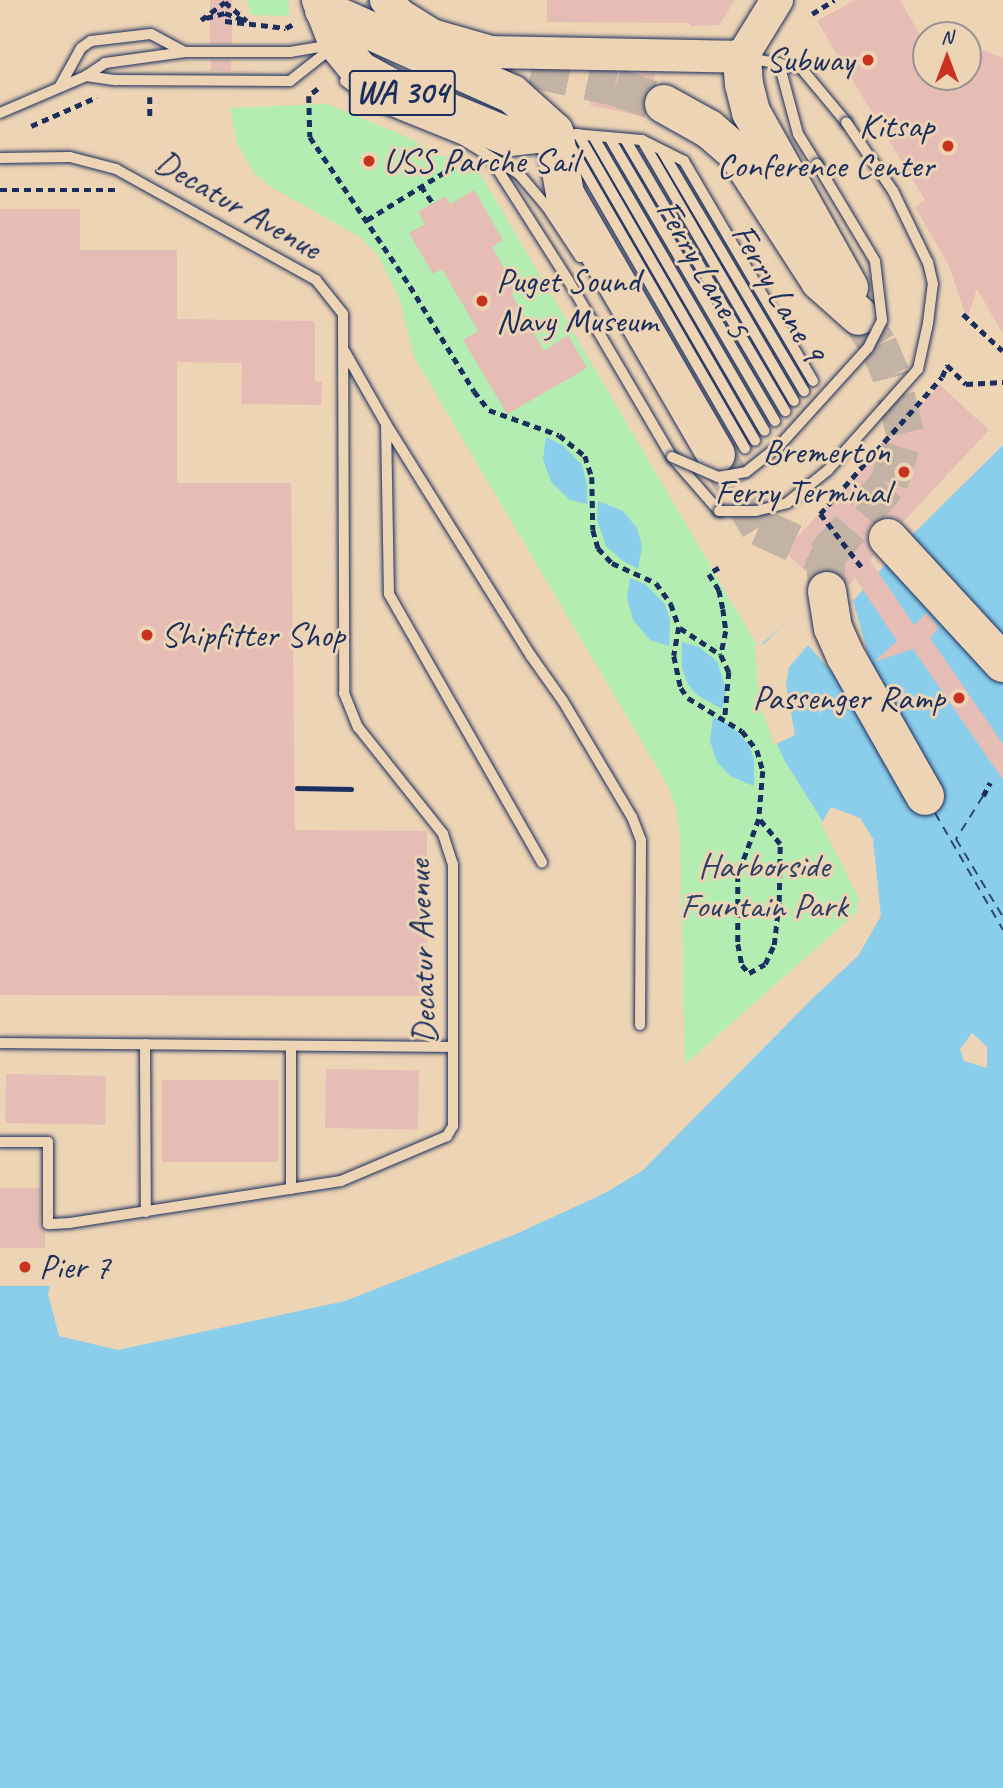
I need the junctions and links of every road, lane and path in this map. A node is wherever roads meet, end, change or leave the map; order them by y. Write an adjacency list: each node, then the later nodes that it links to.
1 (777, 0): 8 (main road)
2 (834, 0): 3 (path)
3 (812, 14)
4 (225, 20): 5 (path)
5 (248, 21): 5 (path); 6 (path)
6 (357, 23): 7 (lane); 8 (main road); 9 (lane); 22 (highway, WA 304); 26 (lane)
7 (185, 52): 9 (lane); 10 (lane)
8 (760, 60): 16 (highway); 48 (lane, bridge); 48 (lane, bridge)
9 (86, 76): 10 (lane)
10 (60, 86): 17 (lane)
11 (318, 89): 33 (path)
12 (163, 96): 15 (path)
13 (104, 97): 19 (path)
14 (139, 97): 15 (path)
15 (150, 97): 18 (path)
16 (664, 104)
17 (0, 113)
18 (150, 117)
19 (31, 126)
20 (593, 136): 21 (lane, WA 304); 22 (lane, WA 304); 45 (lane, Ferry Lane 5)
21 (609, 137): 23 (lane, WA 304); 43 (lane)
22 (563, 139): 46 (lane); 47 (lane); 47 (highway)
23 (625, 139): 24 (lane, WA 304); 42 (lane)
24 (642, 140): 25 (lane, WA 304); 41 (lane)
25 (663, 151): 38 (lane, WA 304); 40 (lane, Ferry Lane 9)
26 (488, 154): 34 (lane); 48 (lane)
27 (0, 158): 36 (lane, Decatur Avenue)
28 (466, 159): 29 (path)
29 (422, 186): 32 (path); 33 (path)
30 (0, 190): 31 (path)
31 (123, 190)
32 (433, 203)
33 (367, 220): 53 (path)
34 (586, 268)
35 (963, 314): 37 (path)
36 (344, 351): 44 (lane); 66 (lane, Decatur Avenue)
37 (1003, 351)
38 (813, 381)
39 (1003, 382): 50 (path, bridge)
40 (804, 391)
41 (794, 401)
42 (785, 411)
43 (775, 421)
44 (386, 424): 61 (lane); 62 (lane)
45 (765, 431)
46 (755, 441)
47 (730, 451)
48 (672, 457)
49 (887, 538): 55 (highway)
50 (861, 567)
51 (719, 568): 54 (path)
52 (827, 591): 58 (highway)
53 (679, 628): 54 (path); 56 (path)
54 (721, 655): 56 (path)
55 (1003, 663)
56 (725, 718): 60 (path)
57 (990, 783): 59 (path)
58 (925, 796)
59 (983, 796)
60 (759, 819): 60 (path)
61 (542, 862)
62 (640, 1025)
63 (0, 1043): 64 (lane)
64 (145, 1044): 65 (lane); 69 (lane)
65 (291, 1046): 66 (lane); 68 (lane)
66 (453, 1047): 68 (lane, Decatur Avenue)
67 (0, 1142): 69 (lane, Decatur Avenue)
68 (291, 1189): 69 (lane, Decatur Avenue)
69 (146, 1212)

